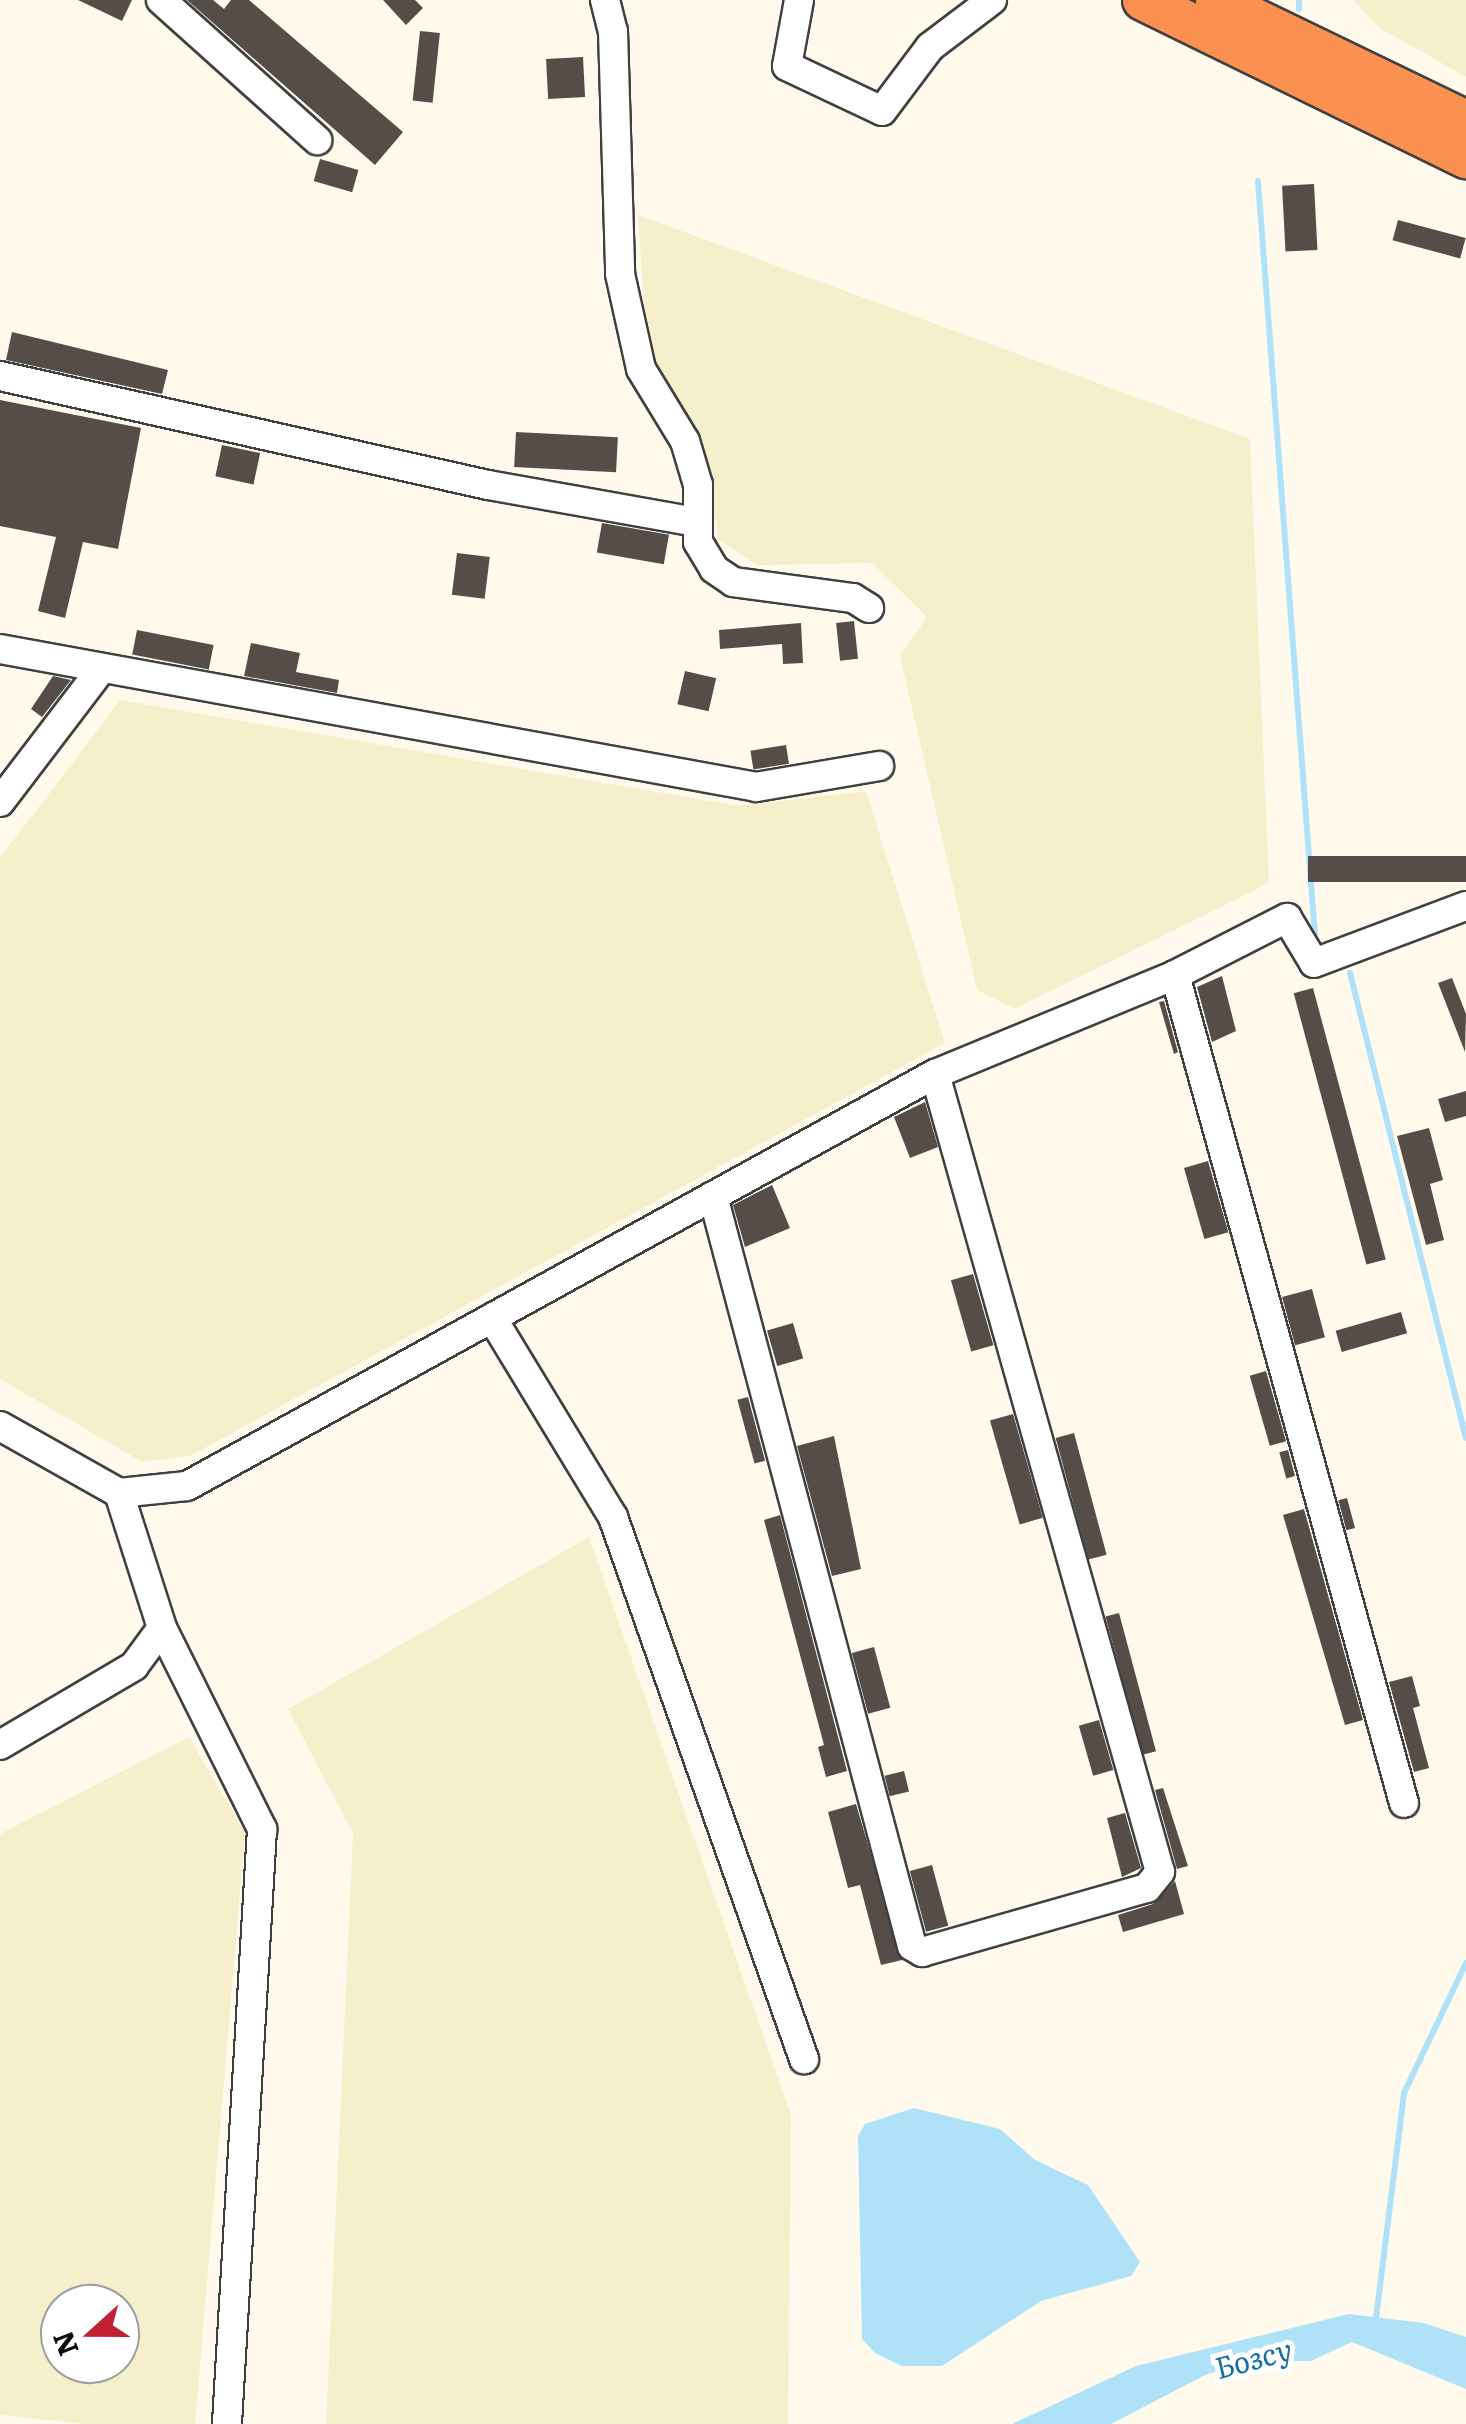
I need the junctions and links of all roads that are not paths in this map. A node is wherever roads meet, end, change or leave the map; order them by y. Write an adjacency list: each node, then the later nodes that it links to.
1 (160, 0): 8 (street)
2 (605, 0): 11 (street)
3 (800, 0): 4 (street)
4 (992, 0)
5 (1143, 0): 9 (highway)
6 (1216, 0): 7 (highway)
7 (1466, 121)
8 (317, 140)
9 (1466, 158)
10 (0, 376): 11 (street)
11 (695, 522): 12 (street)
12 (869, 608)
13 (0, 649): 14 (street)
14 (102, 668): 15 (street); 16 (street)
15 (880, 766)
16 (0, 802)
17 (1466, 906): 18 (street)
18 (1175, 976): 19 (street); 26 (street)
19 (936, 1074): 20 (street); 20 (street)
20 (713, 1196): 21 (street)
21 (492, 1318): 23 (street); 27 (street)
22 (0, 1426): 23 (street)
23 (119, 1493): 24 (street)
24 (162, 1628): 25 (street); 28 (street)
25 (0, 1745)
26 (1404, 1803)
27 (804, 2058)
28 (226, 2424)

